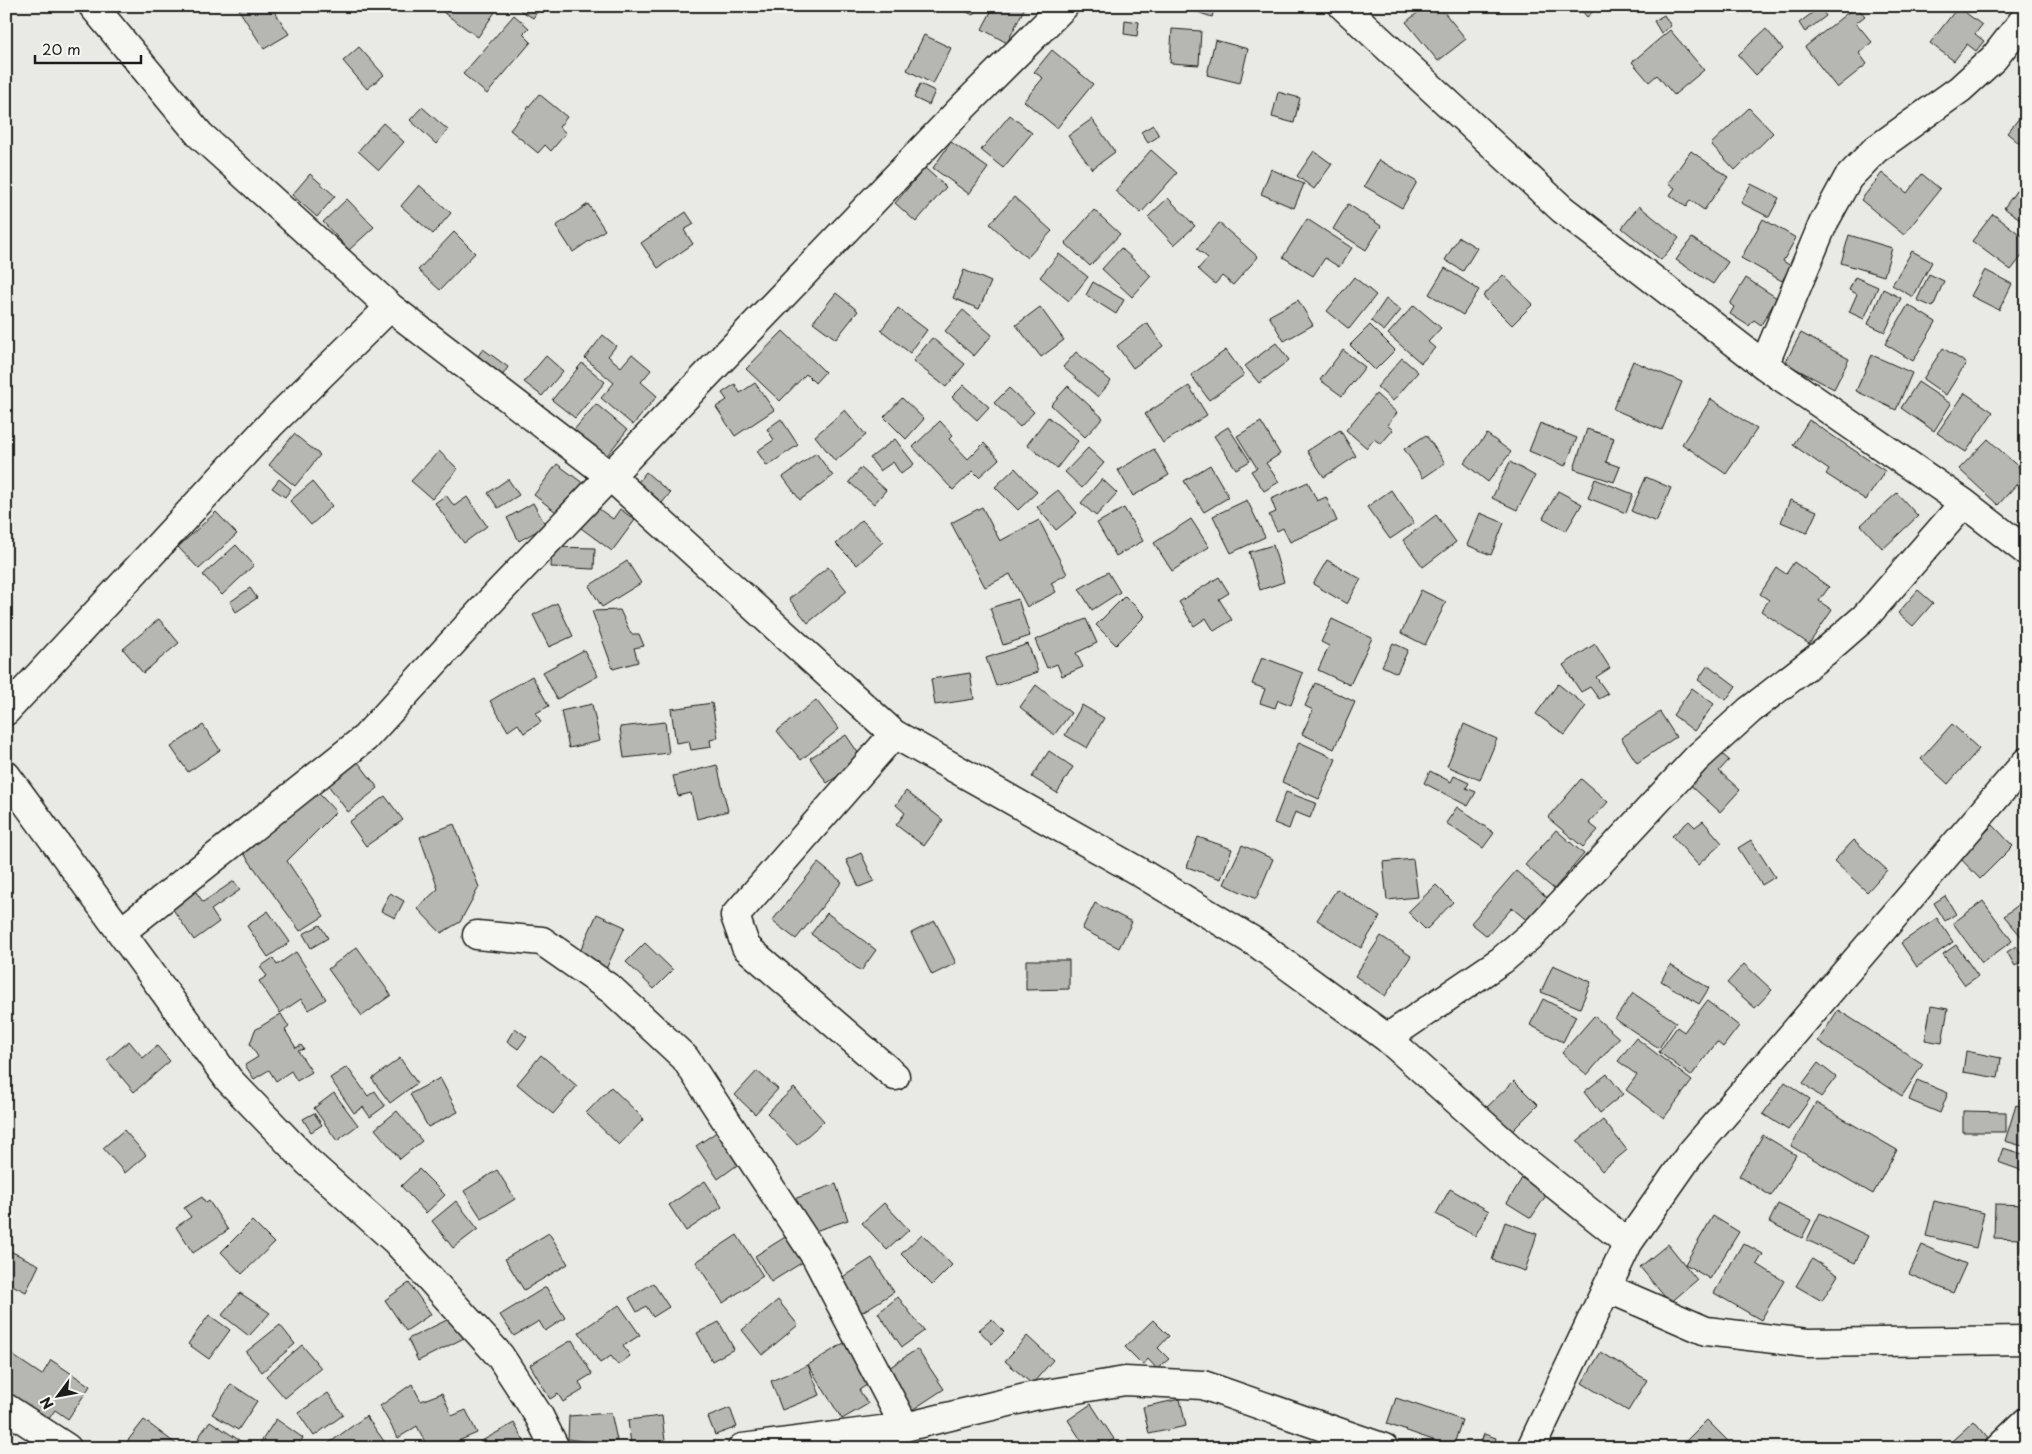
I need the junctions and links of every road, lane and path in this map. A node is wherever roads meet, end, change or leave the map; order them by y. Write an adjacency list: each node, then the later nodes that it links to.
1 (93, 6): 5 (street)
2 (1064, 6): 7 (street)
3 (1343, 6): 6 (street)
4 (2026, 17): 6 (street)
5 (390, 307): 7 (street); 10 (street)
6 (1764, 365): 8 (street)
7 (610, 476): 11 (street); 14 (street)
8 (1964, 503): 9 (street); 16 (street)
9 (2026, 551)
10 (6, 711)
11 (894, 734): 16 (street); 17 (street)
12 (2026, 762): 18 (street)
13 (6, 775): 14 (street)
14 (121, 932): 25 (street)
15 (477, 935): 23 (street)
16 (1387, 1038): 18 (street)
17 (895, 1076)
18 (1628, 1242): 19 (street)
19 (1607, 1288): 20 (street); 28 (street)
20 (2026, 1340)
21 (6, 1408): 24 (street)
22 (2026, 1422): 29 (street)
23 (904, 1427): 26 (street); 27 (street)
24 (67, 1448)
25 (555, 1448)
26 (742, 1448)
27 (1384, 1448)
28 (1531, 1448)
29 (1999, 1448)

